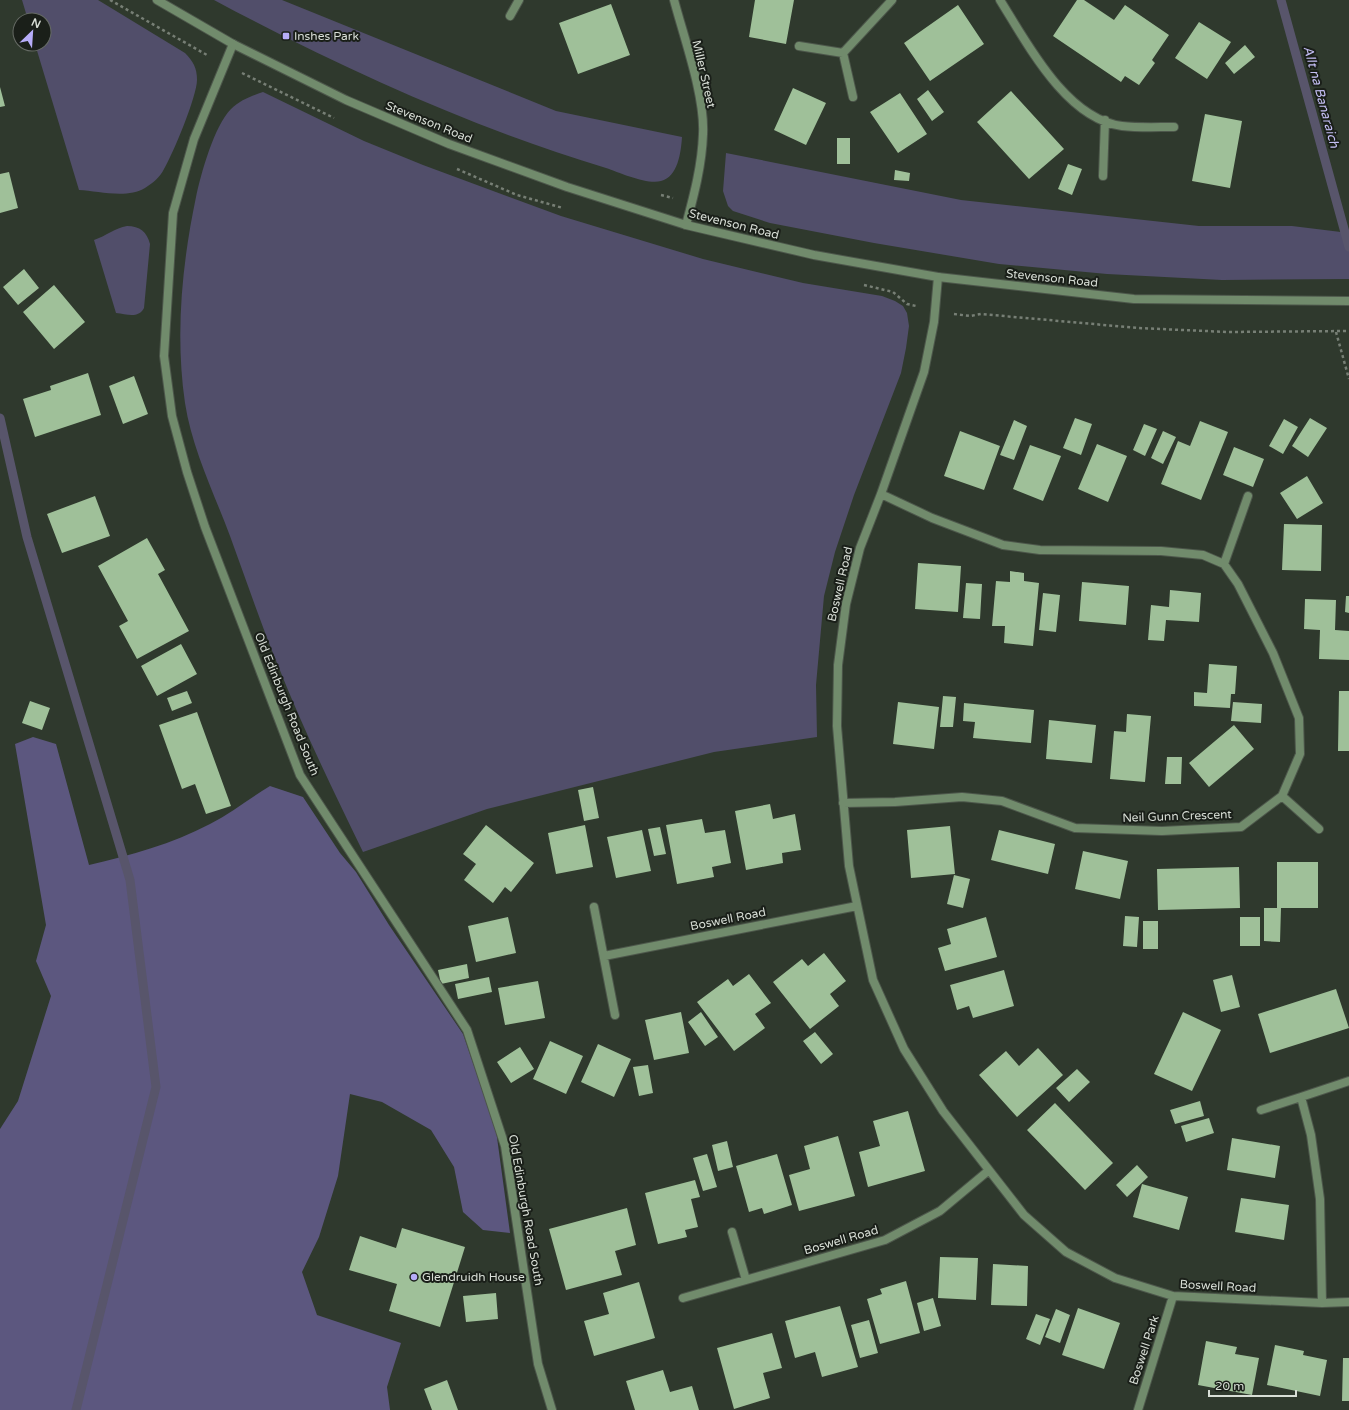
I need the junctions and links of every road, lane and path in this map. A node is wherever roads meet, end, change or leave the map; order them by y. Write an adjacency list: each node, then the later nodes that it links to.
1 (157, 0): 7 (street, Stevenson Road)
2 (519, 0): 6 (street)
3 (674, 0): 15 (street, Miller Street)
4 (892, 0): 9 (street)
5 (1000, 0): 11 (street)
6 (510, 16)
7 (233, 44): 16 (street, Stevenson Road); 41 (street, Old Edinburgh Road South)
8 (799, 46): 9 (street)
9 (843, 53): 10 (street)
10 (854, 97)
11 (1104, 120): 12 (street); 13 (street)
12 (1174, 127)
13 (1103, 176)
14 (655, 195): 15 (path)
15 (692, 204): 16 (street, Miller Street)
16 (686, 225): 17 (street, Stevenson Road)
17 (938, 277): 18 (street, Stevenson Road); 21 (street, Boswell Road)
18 (1349, 301)
19 (1336, 332): 20 (path)
20 (1349, 379)
21 (881, 494): 23 (street); 25 (street, Boswell Road)
22 (1248, 496): 23 (street)
23 (1224, 564): 24 (street, Neil Gunn Crescent)
24 (1282, 796): 25 (street, Neil Gunn Crescent); 26 (street)
25 (843, 803): 27 (street, Boswell Road)
26 (1319, 829)
27 (857, 906): 29 (street, Boswell Road); 34 (street, Boswell Road)
28 (594, 907): 29 (street)
29 (604, 956): 30 (street)
30 (615, 1015)
31 (1349, 1081): 32 (street)
32 (1302, 1097): 33 (street); 40 (street)
33 (1261, 1110)
34 (988, 1171): 36 (street, Boswell Road); 37 (street, Boswell Road)
35 (732, 1232): 36 (street)
36 (746, 1280): 38 (street, Boswell Road)
37 (1173, 1296): 40 (street, Boswell Road); 42 (street, Boswell Park)
38 (683, 1298)
39 (1349, 1302): 40 (street, Boswell Road)
40 (1322, 1303)
41 (552, 1410)
42 (1138, 1410)

